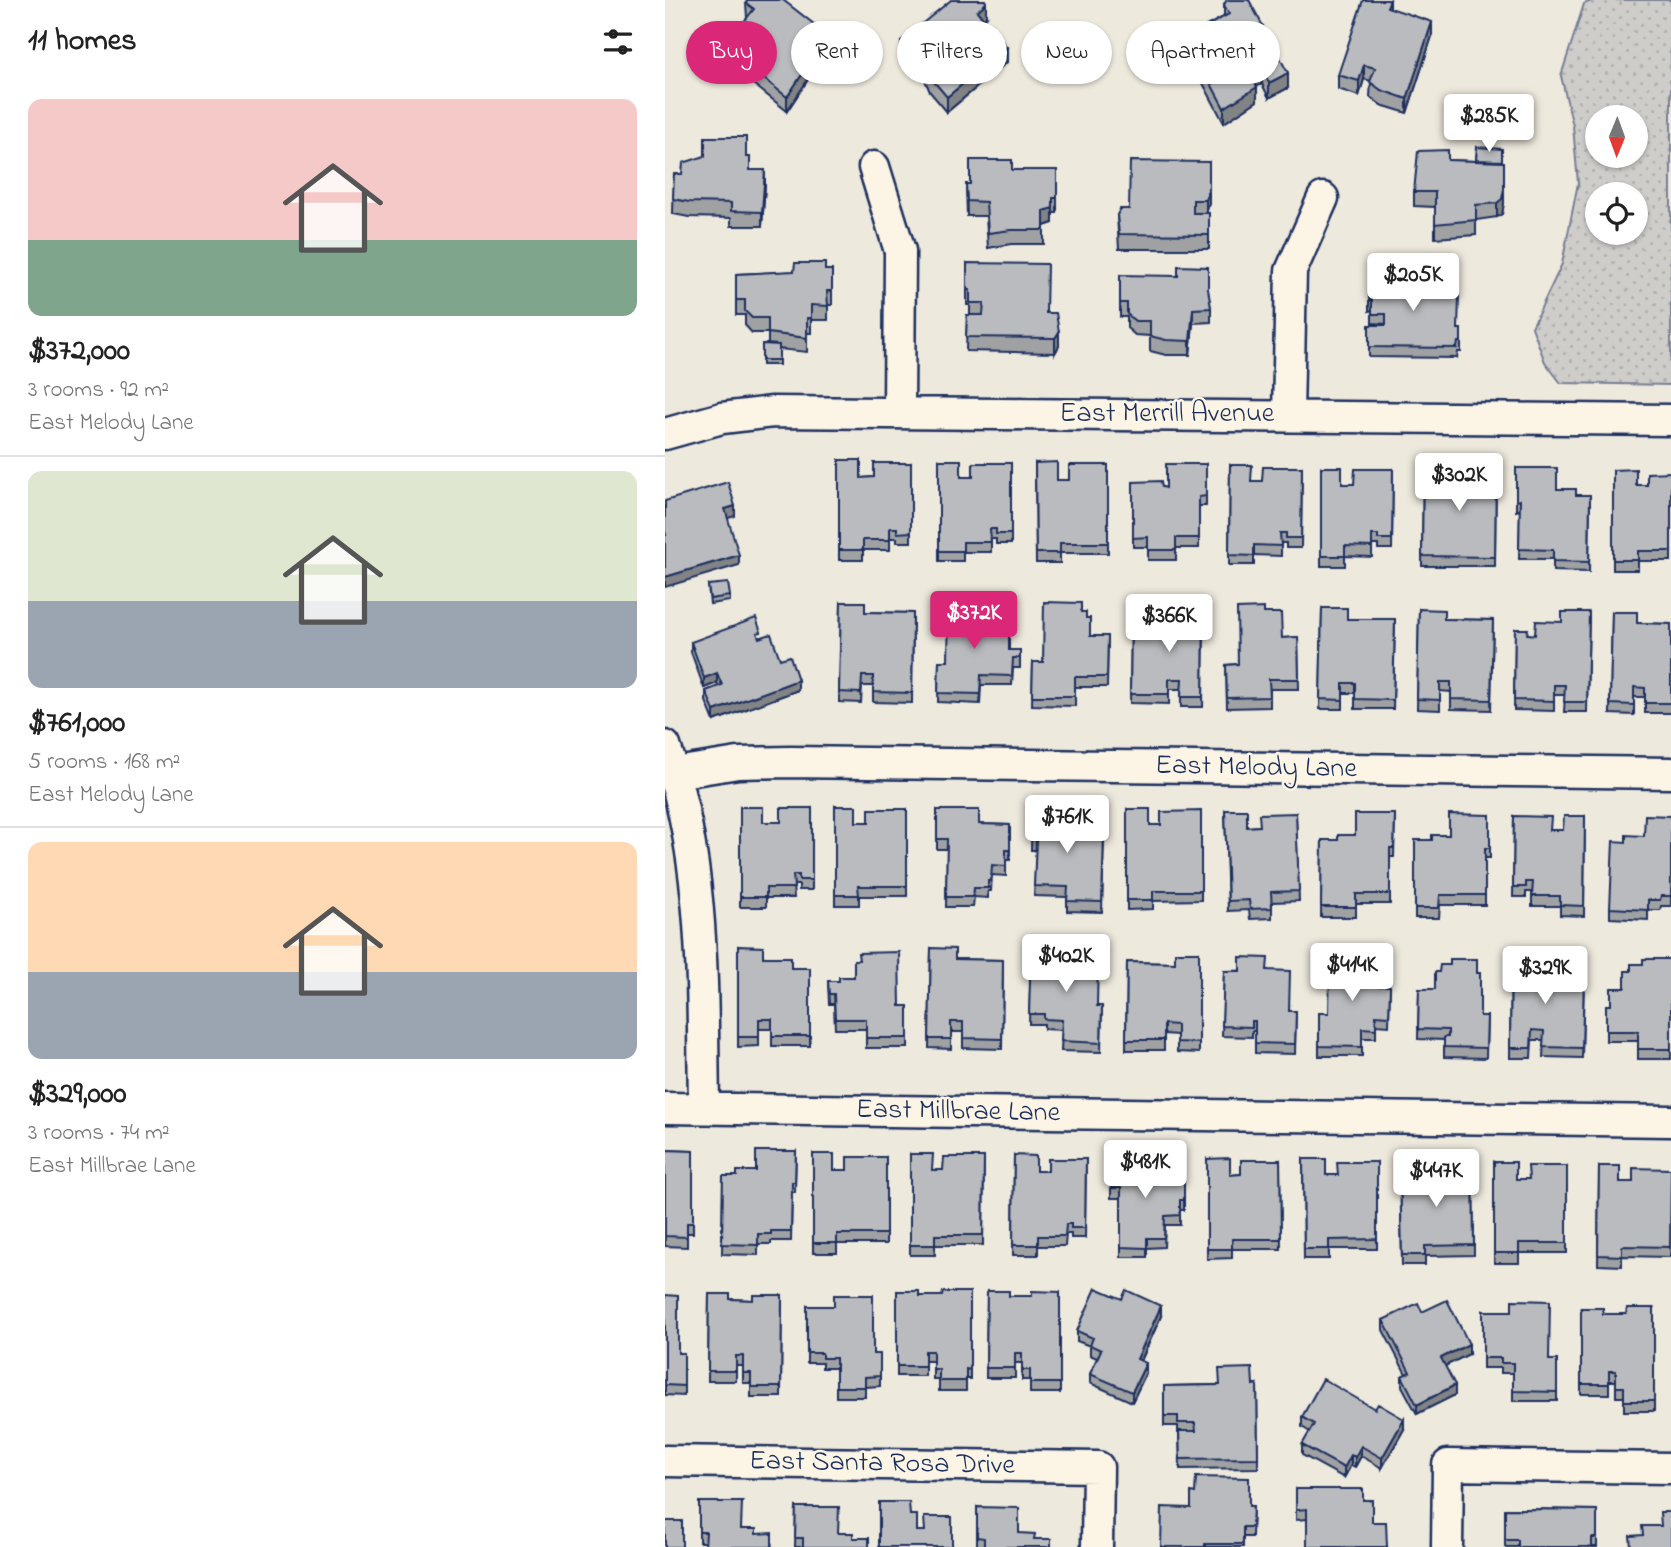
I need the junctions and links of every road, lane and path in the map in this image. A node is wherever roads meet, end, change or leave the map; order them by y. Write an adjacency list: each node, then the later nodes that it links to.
1 (874, 167): 3 (street)
2 (1323, 198): 4 (street)
3 (899, 413): 4 (street, East Merrill Avenue); 6 (street, East Merrill Avenue)
4 (1288, 415): 5 (street, East Merrill Avenue)
5 (1671, 420)
6 (665, 434)
7 (670, 760): 8 (street, East Melody Lane); 10 (street)
8 (1671, 773)
9 (665, 1108): 10 (street, East Millbrae Lane)
10 (704, 1108): 11 (street, East Millbrae Lane)
11 (1671, 1121)
12 (665, 1461): 14 (street, East Santa Rosa Drive)
13 (1671, 1468): 15 (street)
14 (1097, 1547)
15 (1447, 1547)

